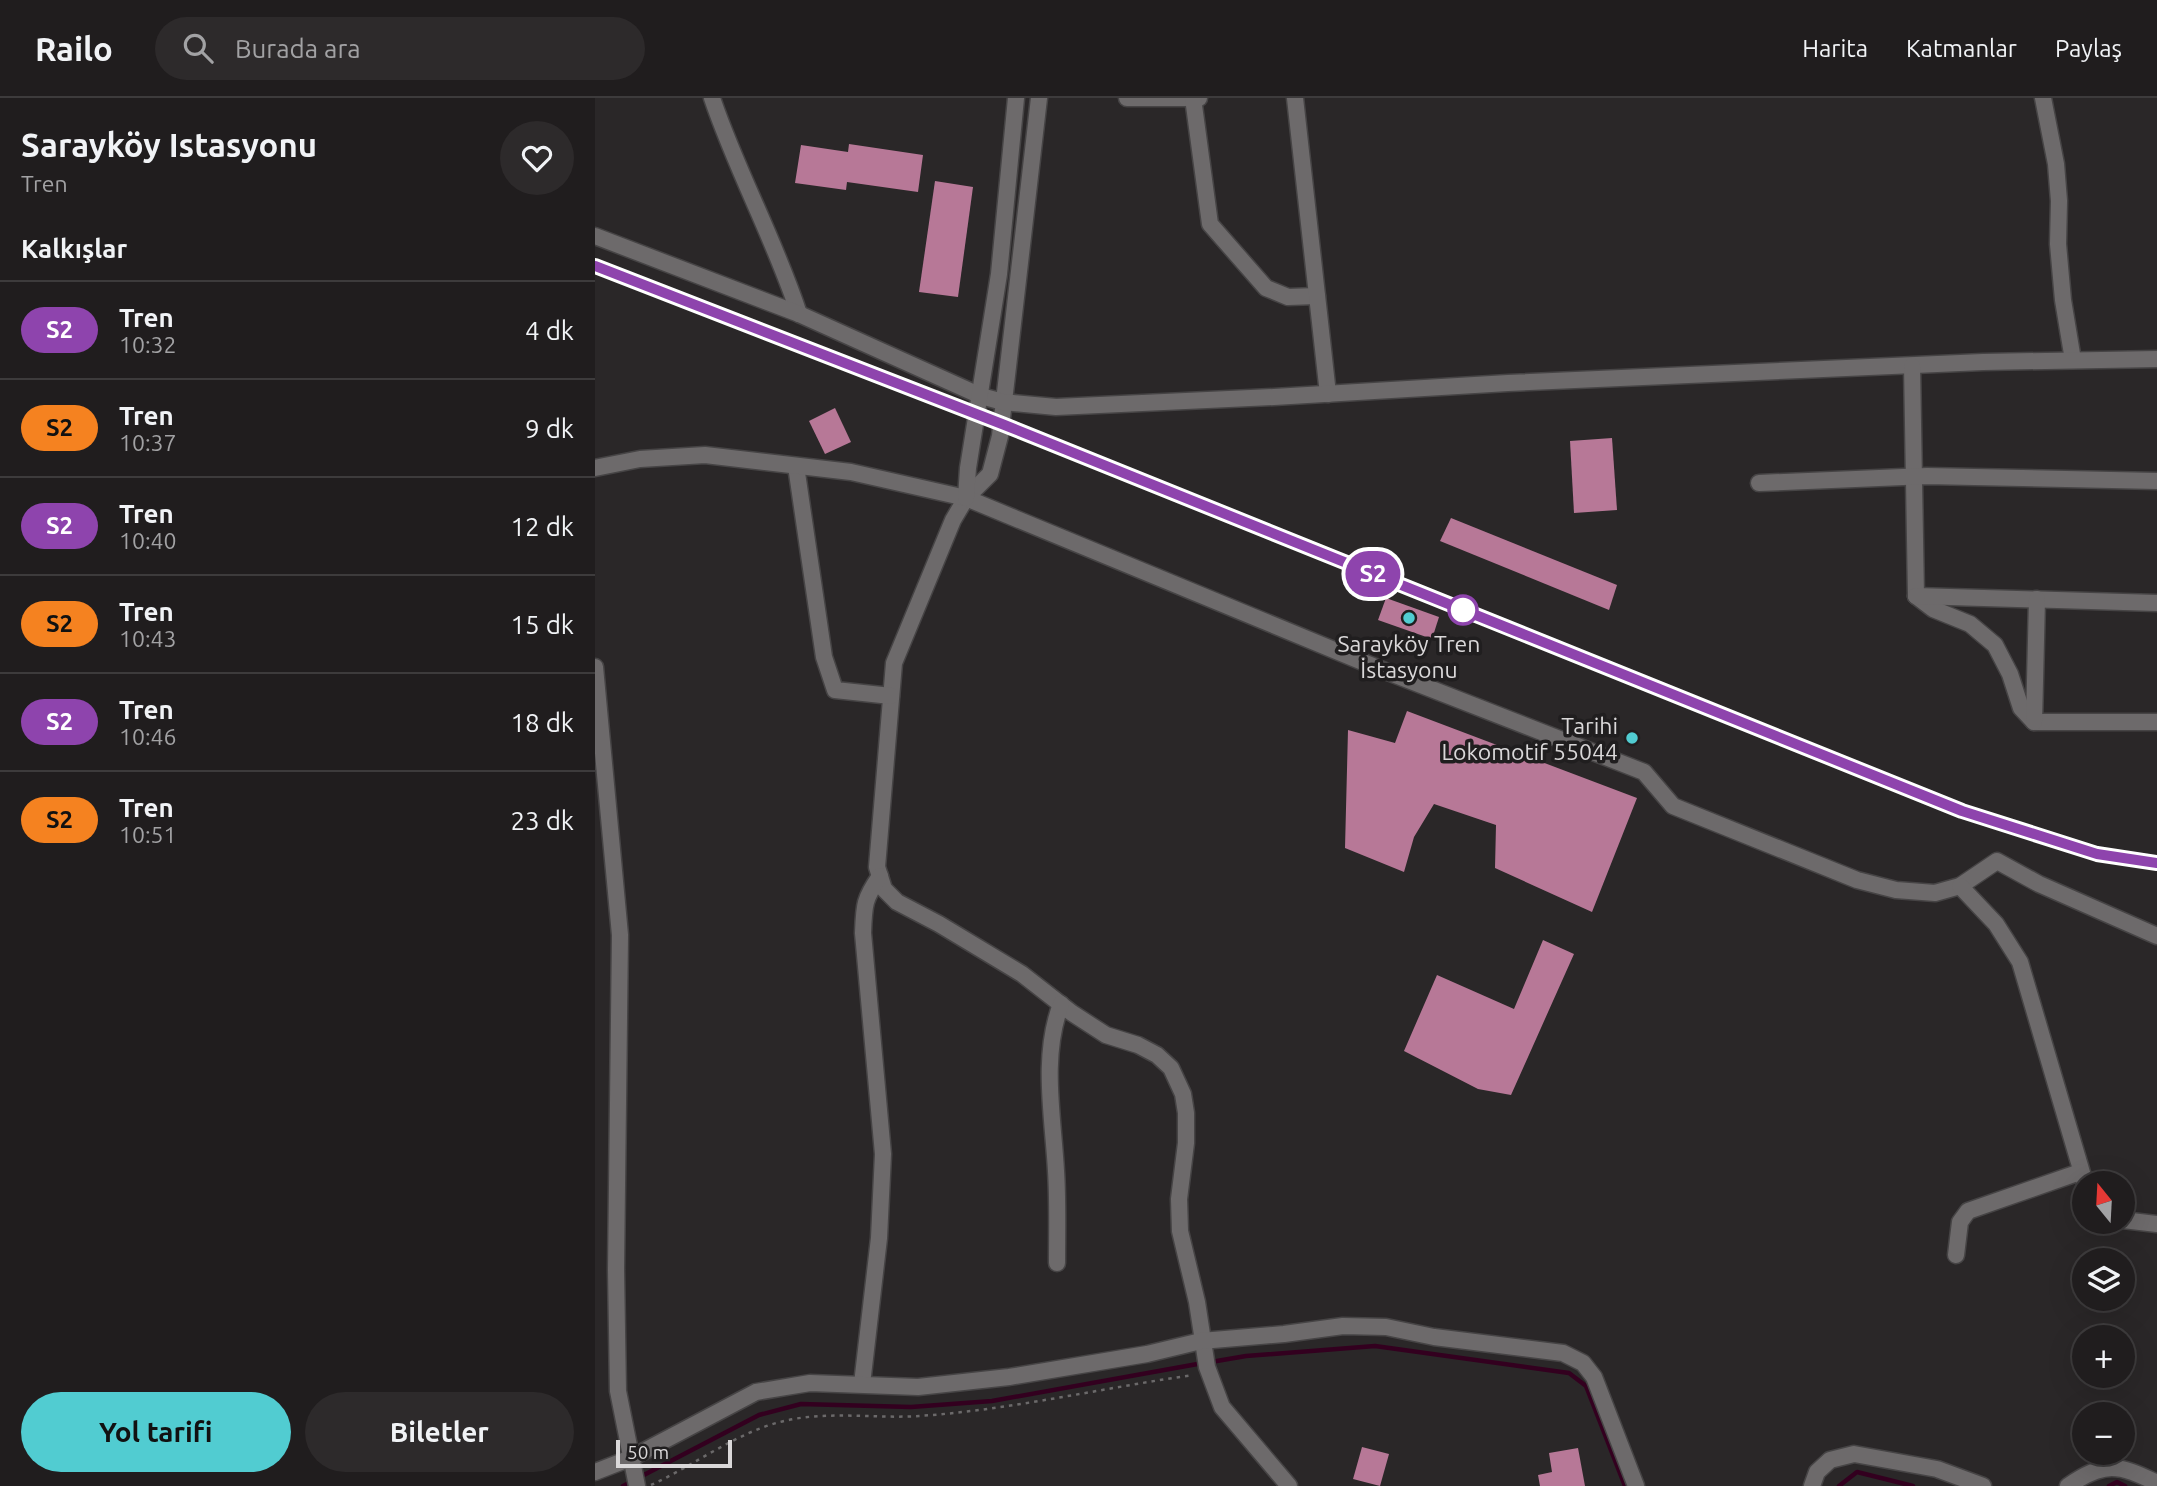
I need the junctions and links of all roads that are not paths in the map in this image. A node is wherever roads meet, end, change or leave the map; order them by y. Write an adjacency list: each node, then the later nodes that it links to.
1 (712, 98): 11 (street)
2 (1016, 98): 16 (street)
3 (1039, 98): 17 (street)
4 (1127, 98): 8 (street)
5 (1199, 98): 8 (street)
6 (1295, 98): 10 (street)
7 (2043, 98): 13 (street)
8 (1193, 99): 10 (street)
9 (595, 236): 11 (street)
10 (1317, 296): 15 (street)
11 (799, 314): 16 (street)
12 (2157, 359): 13 (street)
13 (2073, 360): 14 (street)
14 (1912, 366): 15 (street); 20 (street)
15 (1328, 394): 17 (street)
16 (981, 396): 17 (street); 23 (street)
17 (1003, 402): 23 (street)
18 (796, 466): 19 (street); 23 (street); 28 (street)
19 (595, 468)
20 (1914, 477): 21 (street); 22 (street); 24 (street)
21 (2157, 481)
22 (1759, 483)
23 (966, 498): 28 (street); 32 (street)
24 (1916, 596): 25 (street); 29 (street)
25 (2037, 599): 26 (street); 29 (street)
26 (2157, 603)
27 (595, 667): 43 (street)
28 (891, 696): 31 (street)
29 (2034, 722): 30 (street)
30 (2157, 722)
31 (880, 876): 34 (street); 42 (street)
32 (1960, 886): 33 (street); 35 (street)
33 (2157, 936)
34 (1061, 1004): 40 (street); 41 (street)
35 (2080, 1171)
36 (2072, 1180): 39 (street)
37 (2135, 1221): 38 (street)
38 (2157, 1224)
39 (1956, 1255)
40 (1057, 1263)
41 (1202, 1345): 42 (street); 47 (street); 48 (street)
42 (862, 1384): 43 (street)
43 (632, 1463): 44 (street); 46 (street)
44 (595, 1472)
45 (2157, 1483): 51 (street)
46 (637, 1486)
47 (1289, 1486)
48 (1636, 1486)
49 (1812, 1486): 50 (street)
50 (1983, 1486)
51 (2068, 1486)

